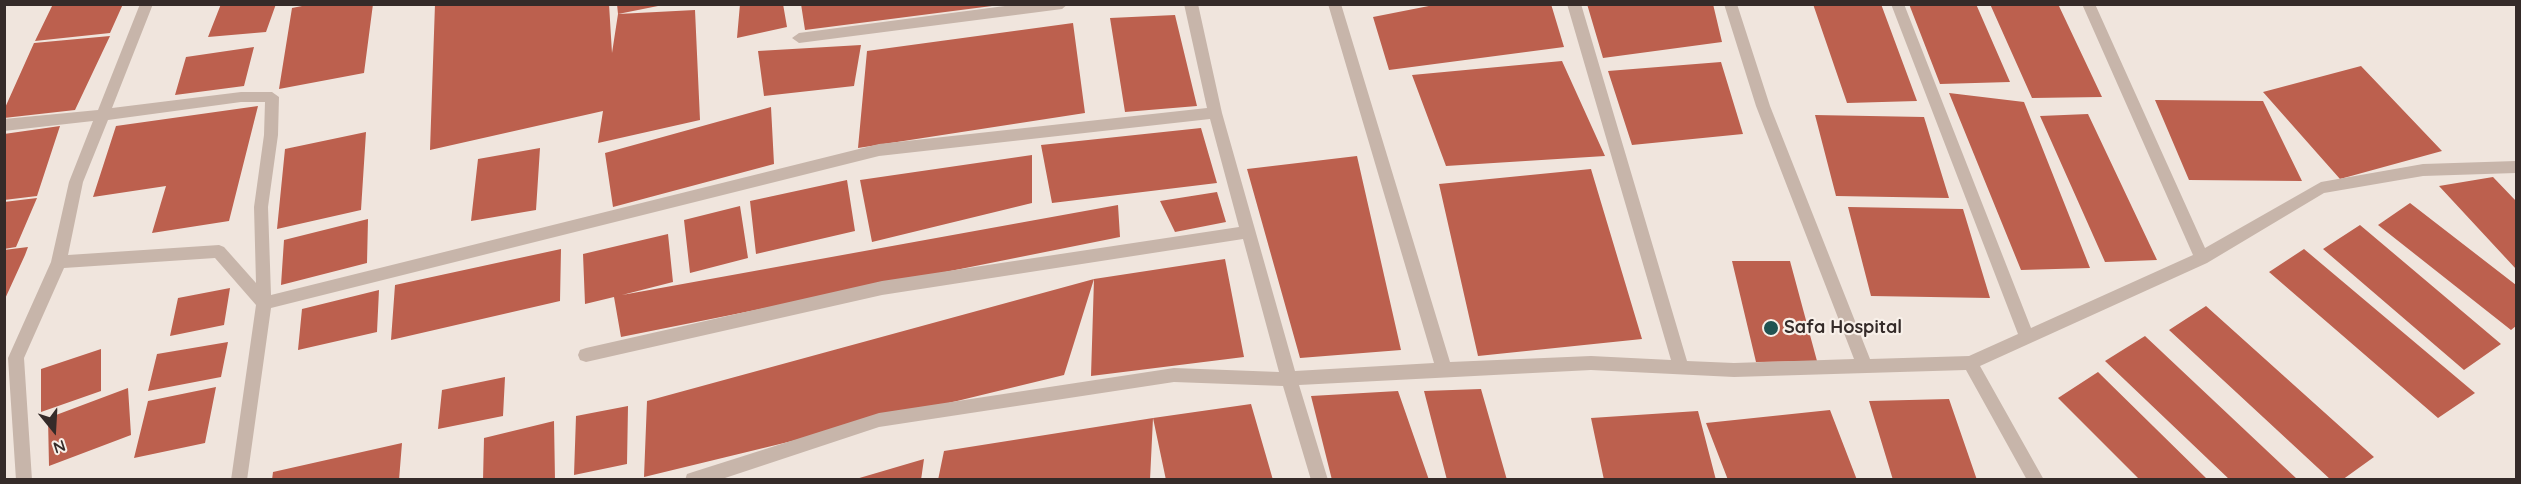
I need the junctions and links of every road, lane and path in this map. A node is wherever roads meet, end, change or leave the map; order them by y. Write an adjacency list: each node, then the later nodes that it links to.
1 (147, 4): 11 (street)
2 (1062, 4): 9 (street)
3 (1191, 4): 10 (street)
4 (1334, 4): 23 (street)
5 (1574, 4): 22 (street)
6 (1730, 4): 21 (street)
7 (1897, 4): 18 (street)
8 (2088, 4): 15 (street)
9 (799, 38)
10 (1215, 113): 14 (street); 17 (street)
11 (102, 115): 12 (street); 16 (street); 17 (street)
12 (4, 125)
13 (2517, 167): 15 (street)
14 (1247, 232): 19 (street); 24 (street)
15 (2202, 258): 18 (street)
16 (59, 262): 17 (street); 25 (street)
17 (264, 303): 26 (street)
18 (2027, 337): 20 (street)
19 (586, 355)
20 (1970, 363): 21 (street); 29 (street)
21 (1864, 365): 22 (street)
22 (1681, 367): 23 (street)
23 (1444, 369): 24 (street)
24 (1289, 380): 27 (street); 28 (street)
25 (24, 480)
26 (239, 480)
27 (693, 480)
28 (1320, 480)
29 (2036, 480)

